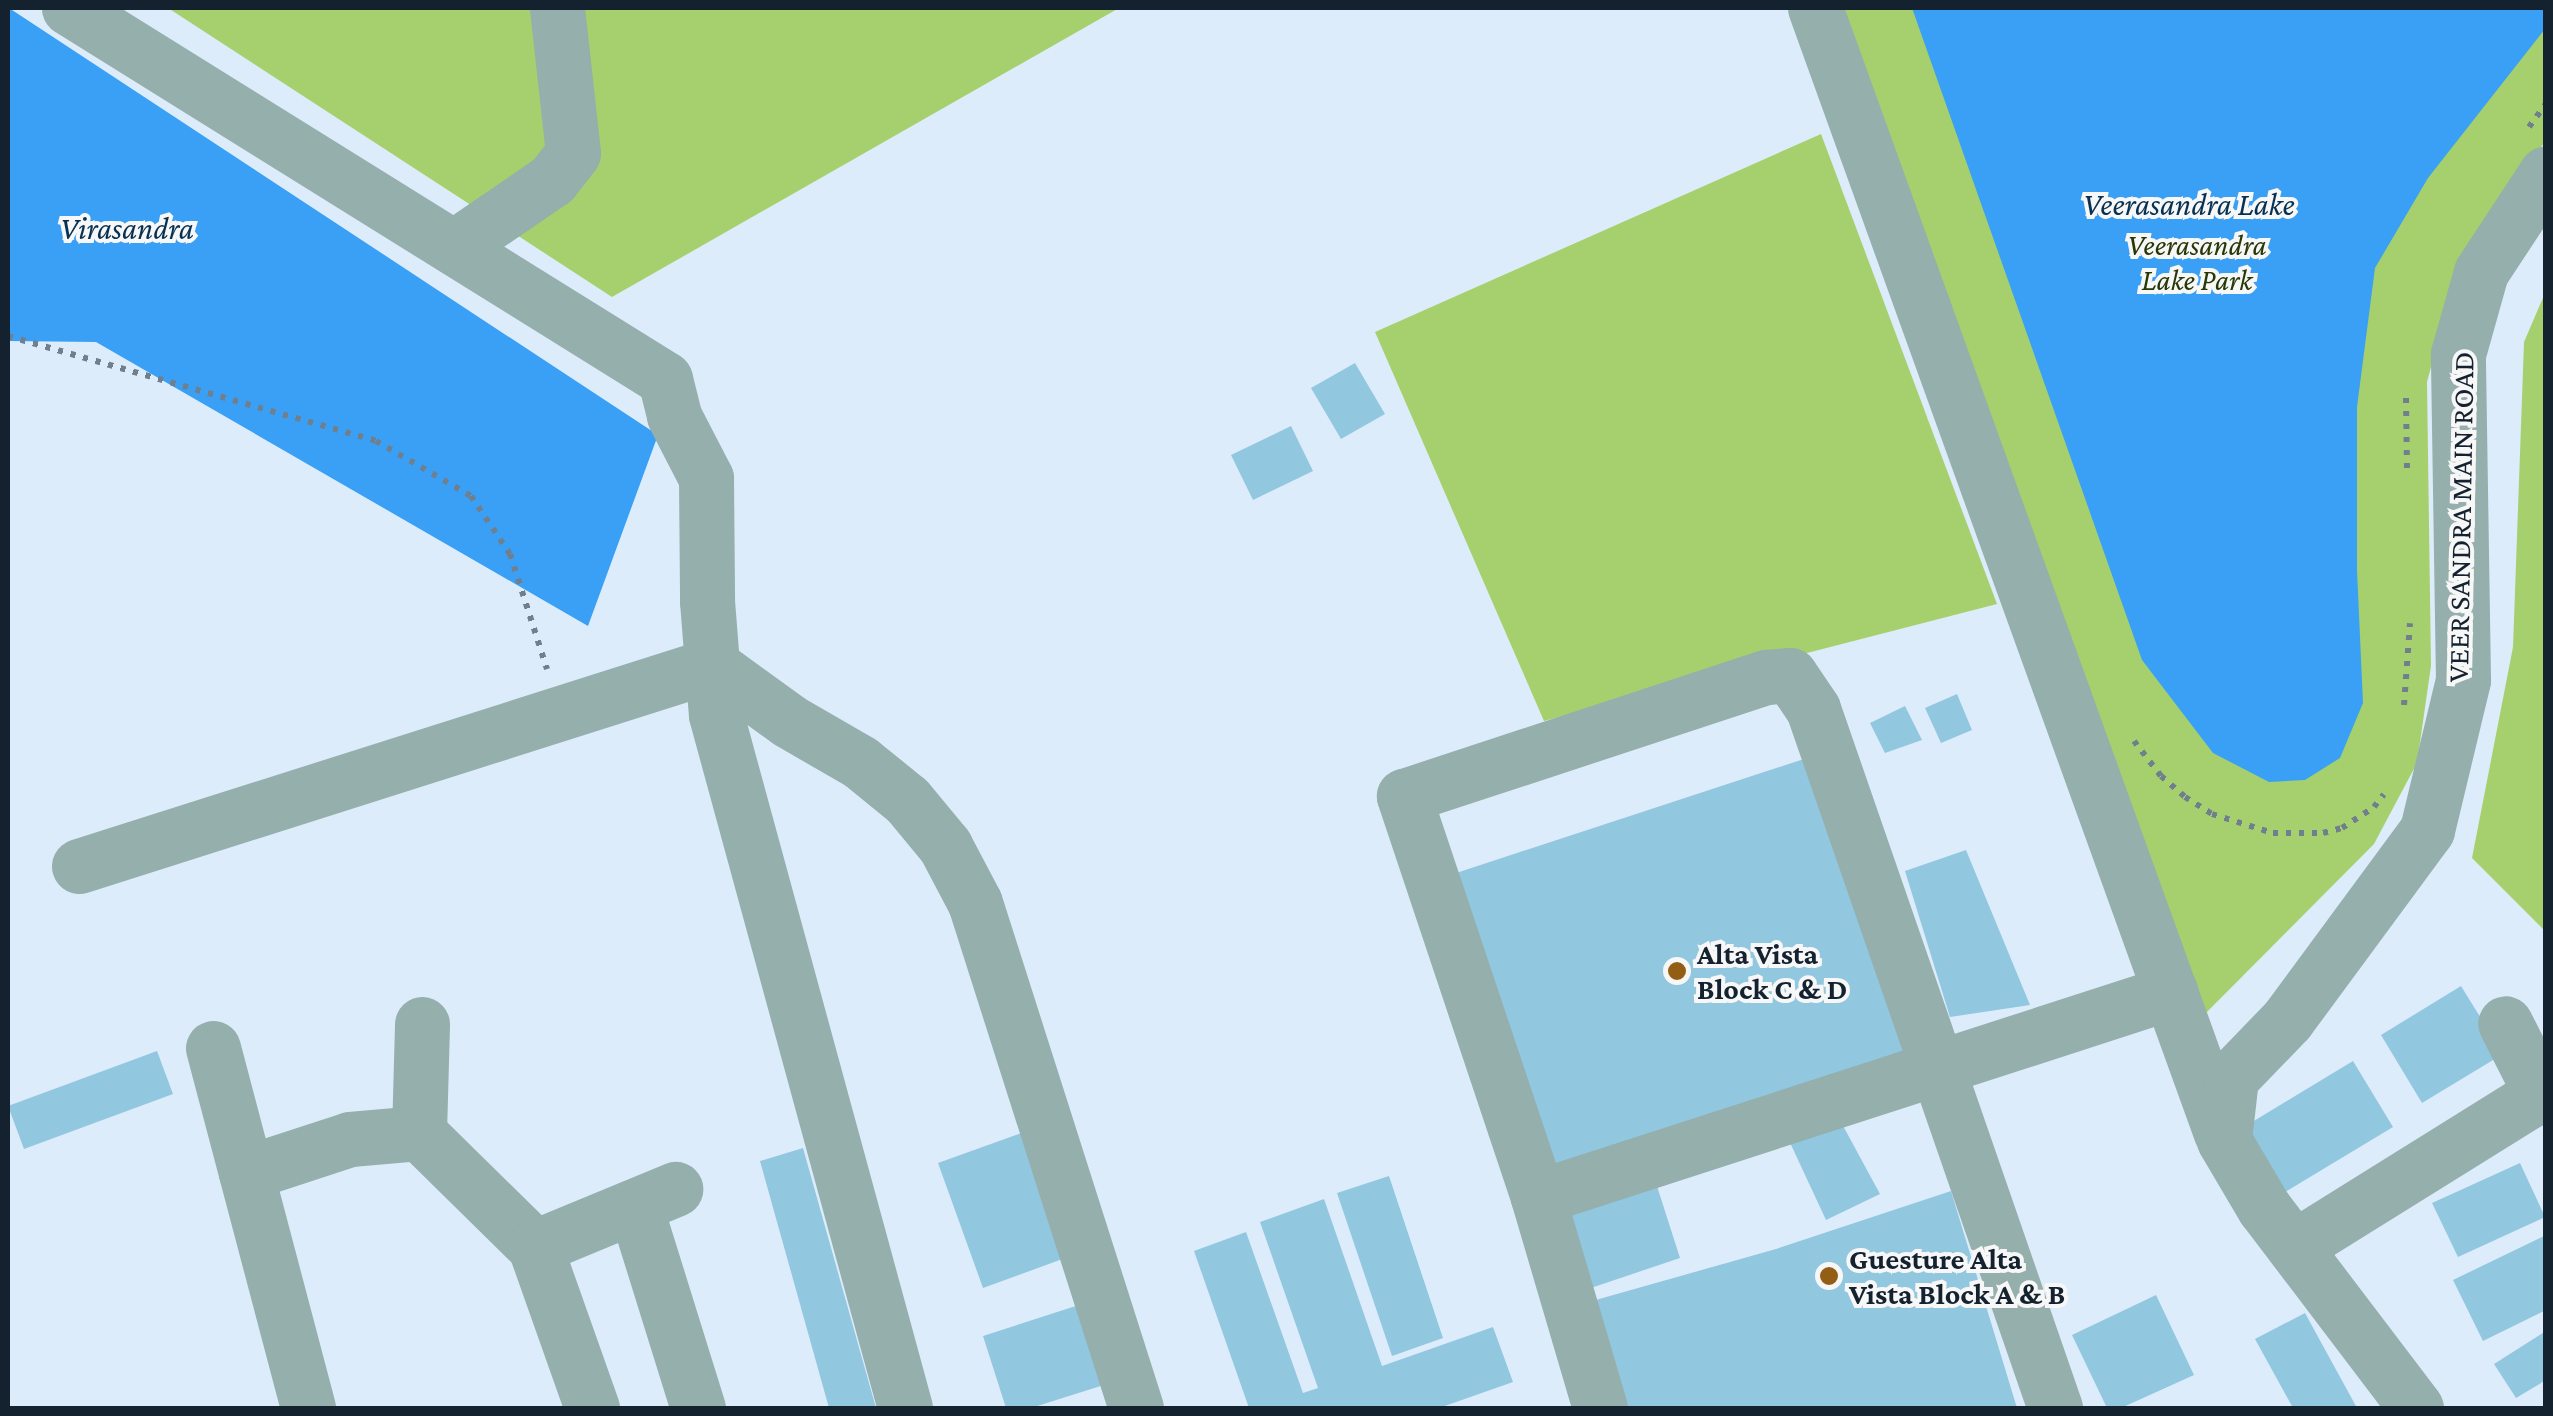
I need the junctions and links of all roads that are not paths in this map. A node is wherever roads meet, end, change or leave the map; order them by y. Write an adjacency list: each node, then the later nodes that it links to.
1 (69, 8): 5 (street)
2 (557, 8): 5 (street)
3 (1815, 8): 8 (street)
4 (2535, 153): 14 (street, VEER SANDRA MAIN ROAD)
5 (454, 247): 6 (street)
6 (712, 665): 7 (street); 22 (street); 23 (street)
7 (78, 866)
8 (2170, 992): 12 (street); 14 (street)
9 (2505, 1023): 18 (street)
10 (422, 1024): 13 (street)
11 (213, 1048): 15 (street)
12 (1934, 1070): 16 (street); 16 (street); 25 (street)
13 (419, 1133): 15 (street); 17 (street)
14 (2224, 1140): 18 (street)
15 (246, 1173): 19 (street)
16 (1538, 1197): 24 (street)
17 (535, 1247): 20 (street); 21 (street)
18 (2294, 1247): 26 (street)
19 (308, 1408)
20 (592, 1408)
21 (698, 1408)
22 (905, 1408)
23 (1136, 1408)
24 (1600, 1408)
25 (2055, 1408)
26 (2416, 1408)

